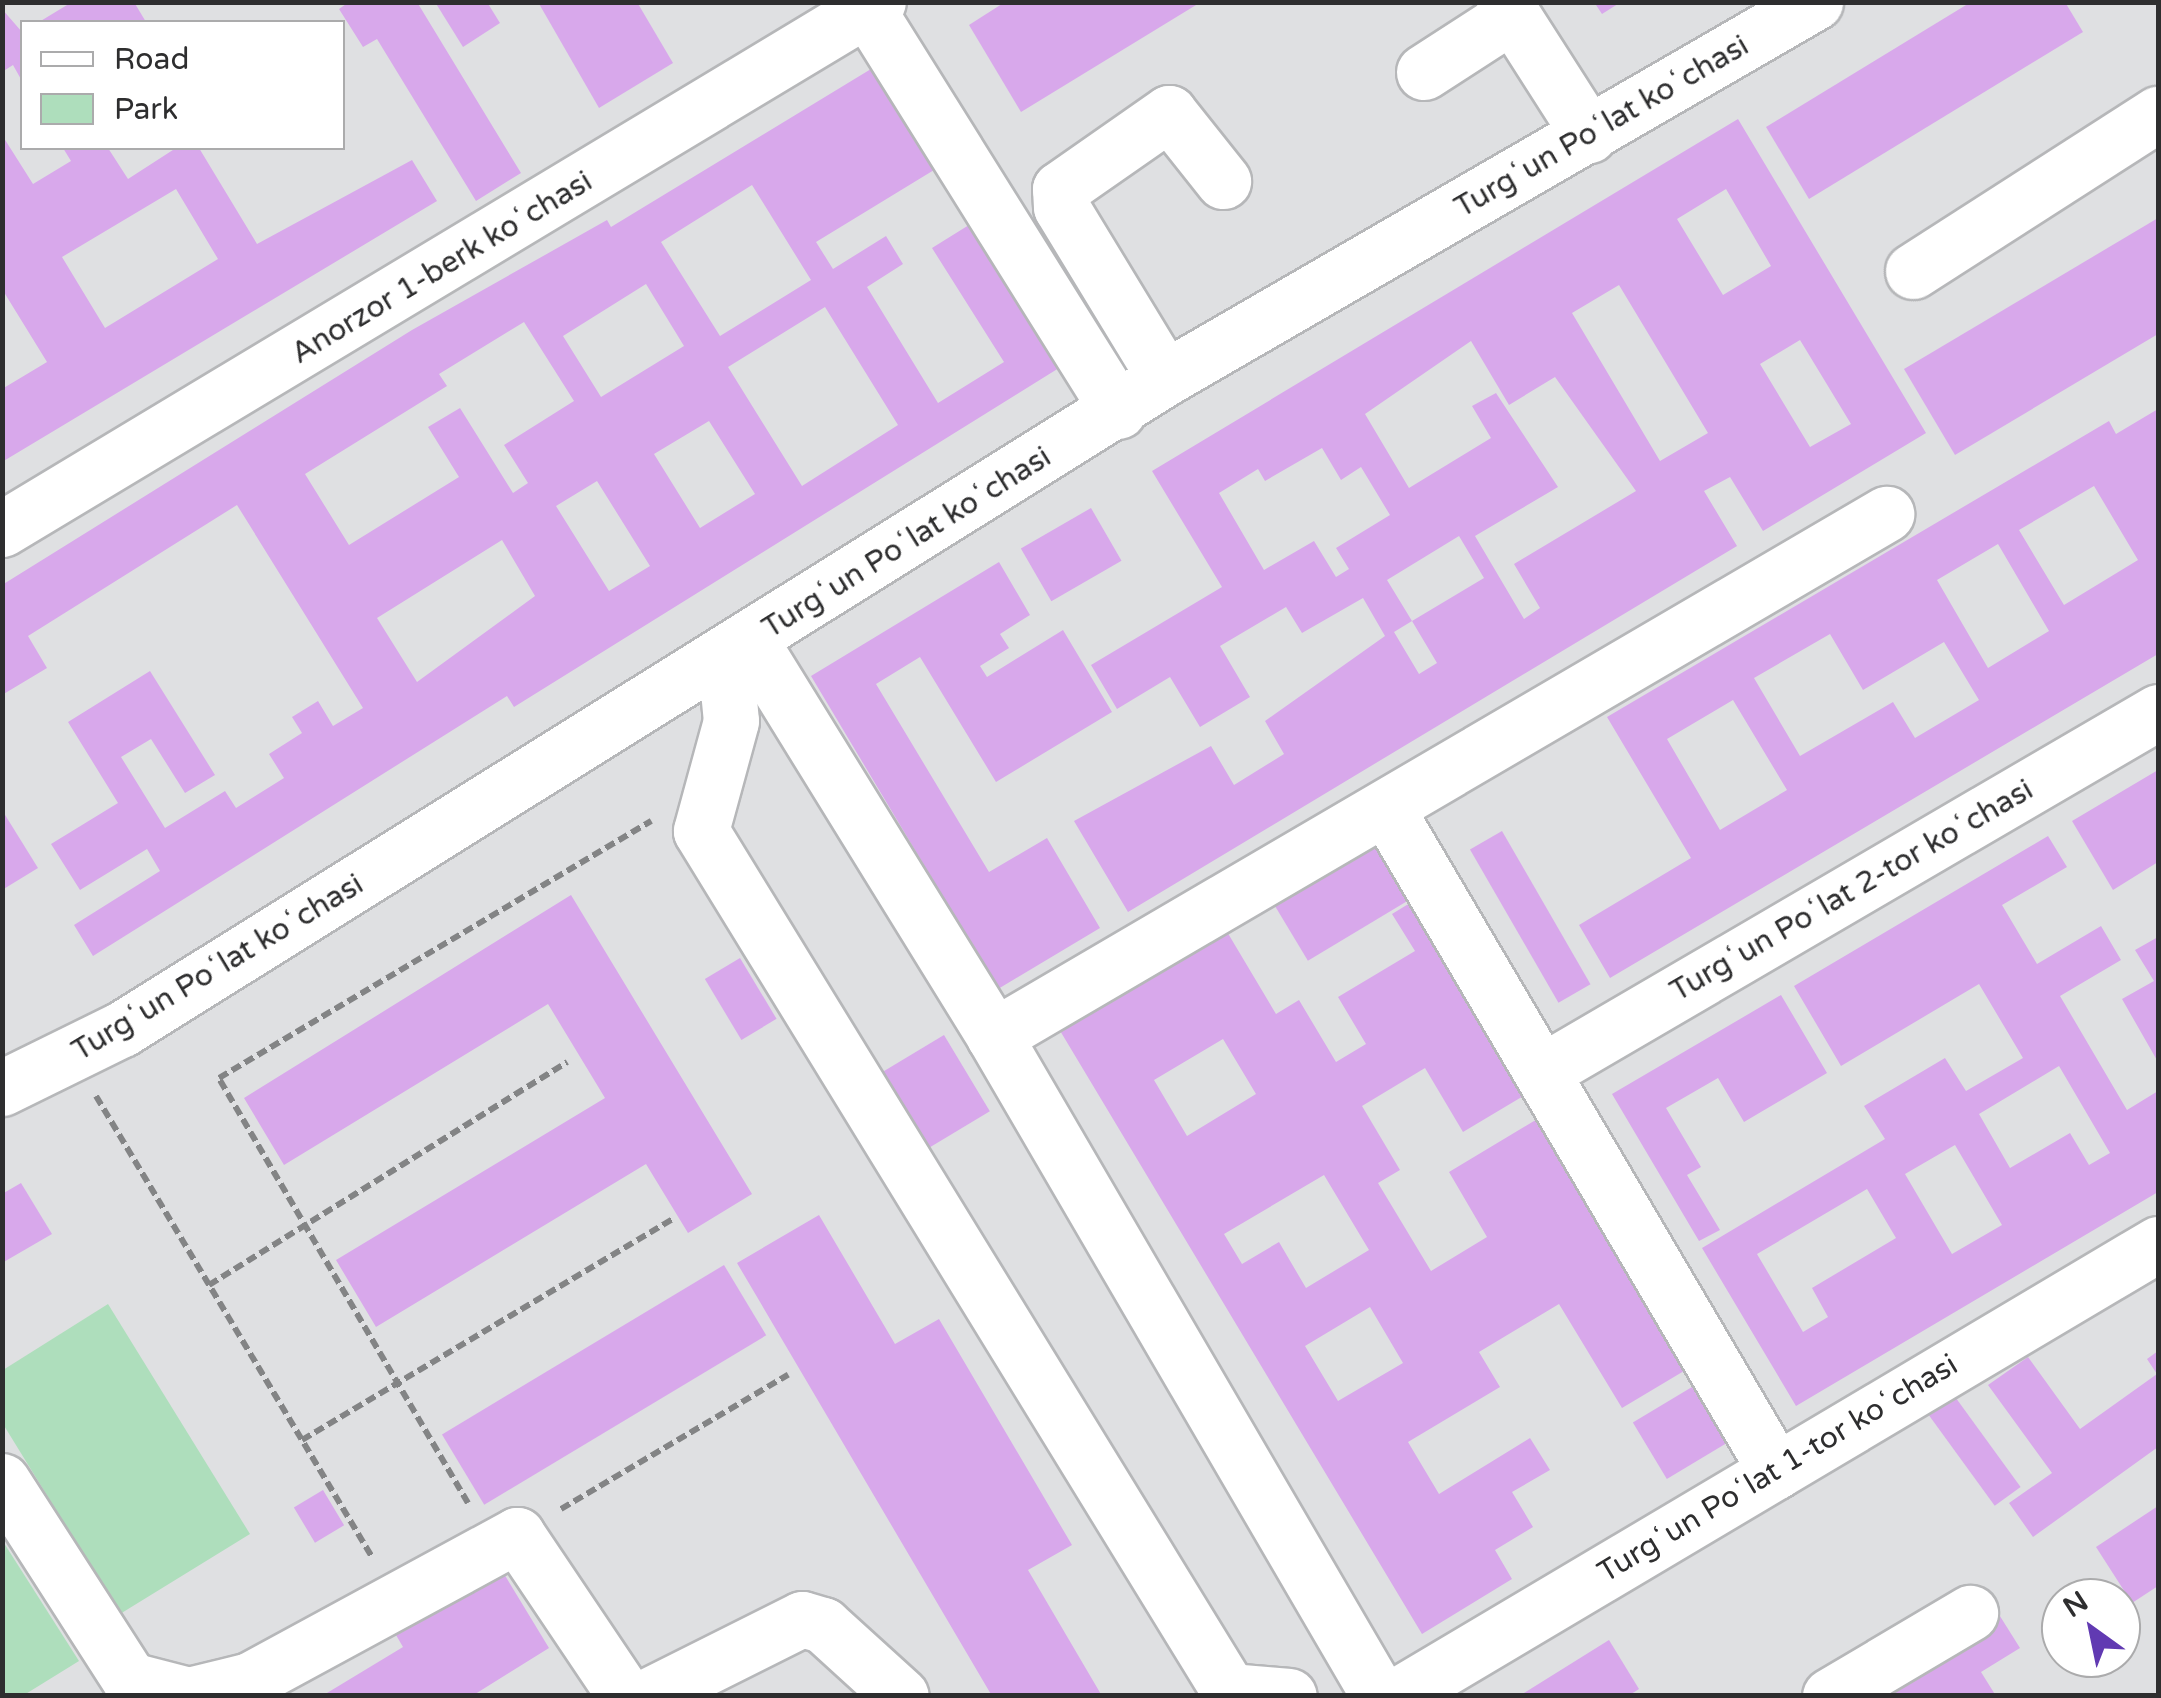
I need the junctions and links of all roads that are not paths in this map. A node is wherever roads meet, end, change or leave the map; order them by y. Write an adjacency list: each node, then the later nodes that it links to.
1 (1815, 2): 6 (street, Turgʻun Poʻlat koʻchasi)
2 (872, 6): 10 (street); 12 (street, Anorzor 1-berk koʻchasi)
3 (1508, 9): 4 (street); 6 (street)
4 (1424, 72)
5 (2158, 114): 8 (street)
6 (1589, 135): 9 (street, Turgʻun Poʻlat koʻchasi)
7 (1222, 181): 9 (street)
8 (1913, 271)
9 (1165, 378): 10 (street, Turgʻun Poʻlat koʻchasi)
10 (1118, 411): 13 (street, Turgʻun Poʻlat koʻchasi)
11 (1886, 514): 15 (street)
12 (2, 529)
13 (738, 651): 16 (street); 18 (street, Turgʻun Poʻlat koʻchasi); 24 (street)
14 (2158, 712): 17 (street, Turgʻun Poʻlat 2-tor koʻchasi)
15 (1388, 810): 16 (street); 17 (street)
16 (994, 1036): 23 (street)
17 (1545, 1070): 20 (street)
18 (2, 1088)
19 (2158, 1244): 20 (street, Turgʻun Poʻlat 1-tor koʻchasi)
20 (1776, 1472): 23 (street, Turgʻun Poʻlat 1-tor koʻchasi)
21 (2, 1481): 25 (street)
22 (1970, 1613): 29 (street)
23 (1367, 1690)
24 (1225, 1693): 28 (street)
25 (625, 1696)
26 (648, 1696): 27 (street)
27 (901, 1696)
28 (1289, 1696)
29 (1830, 1696)

